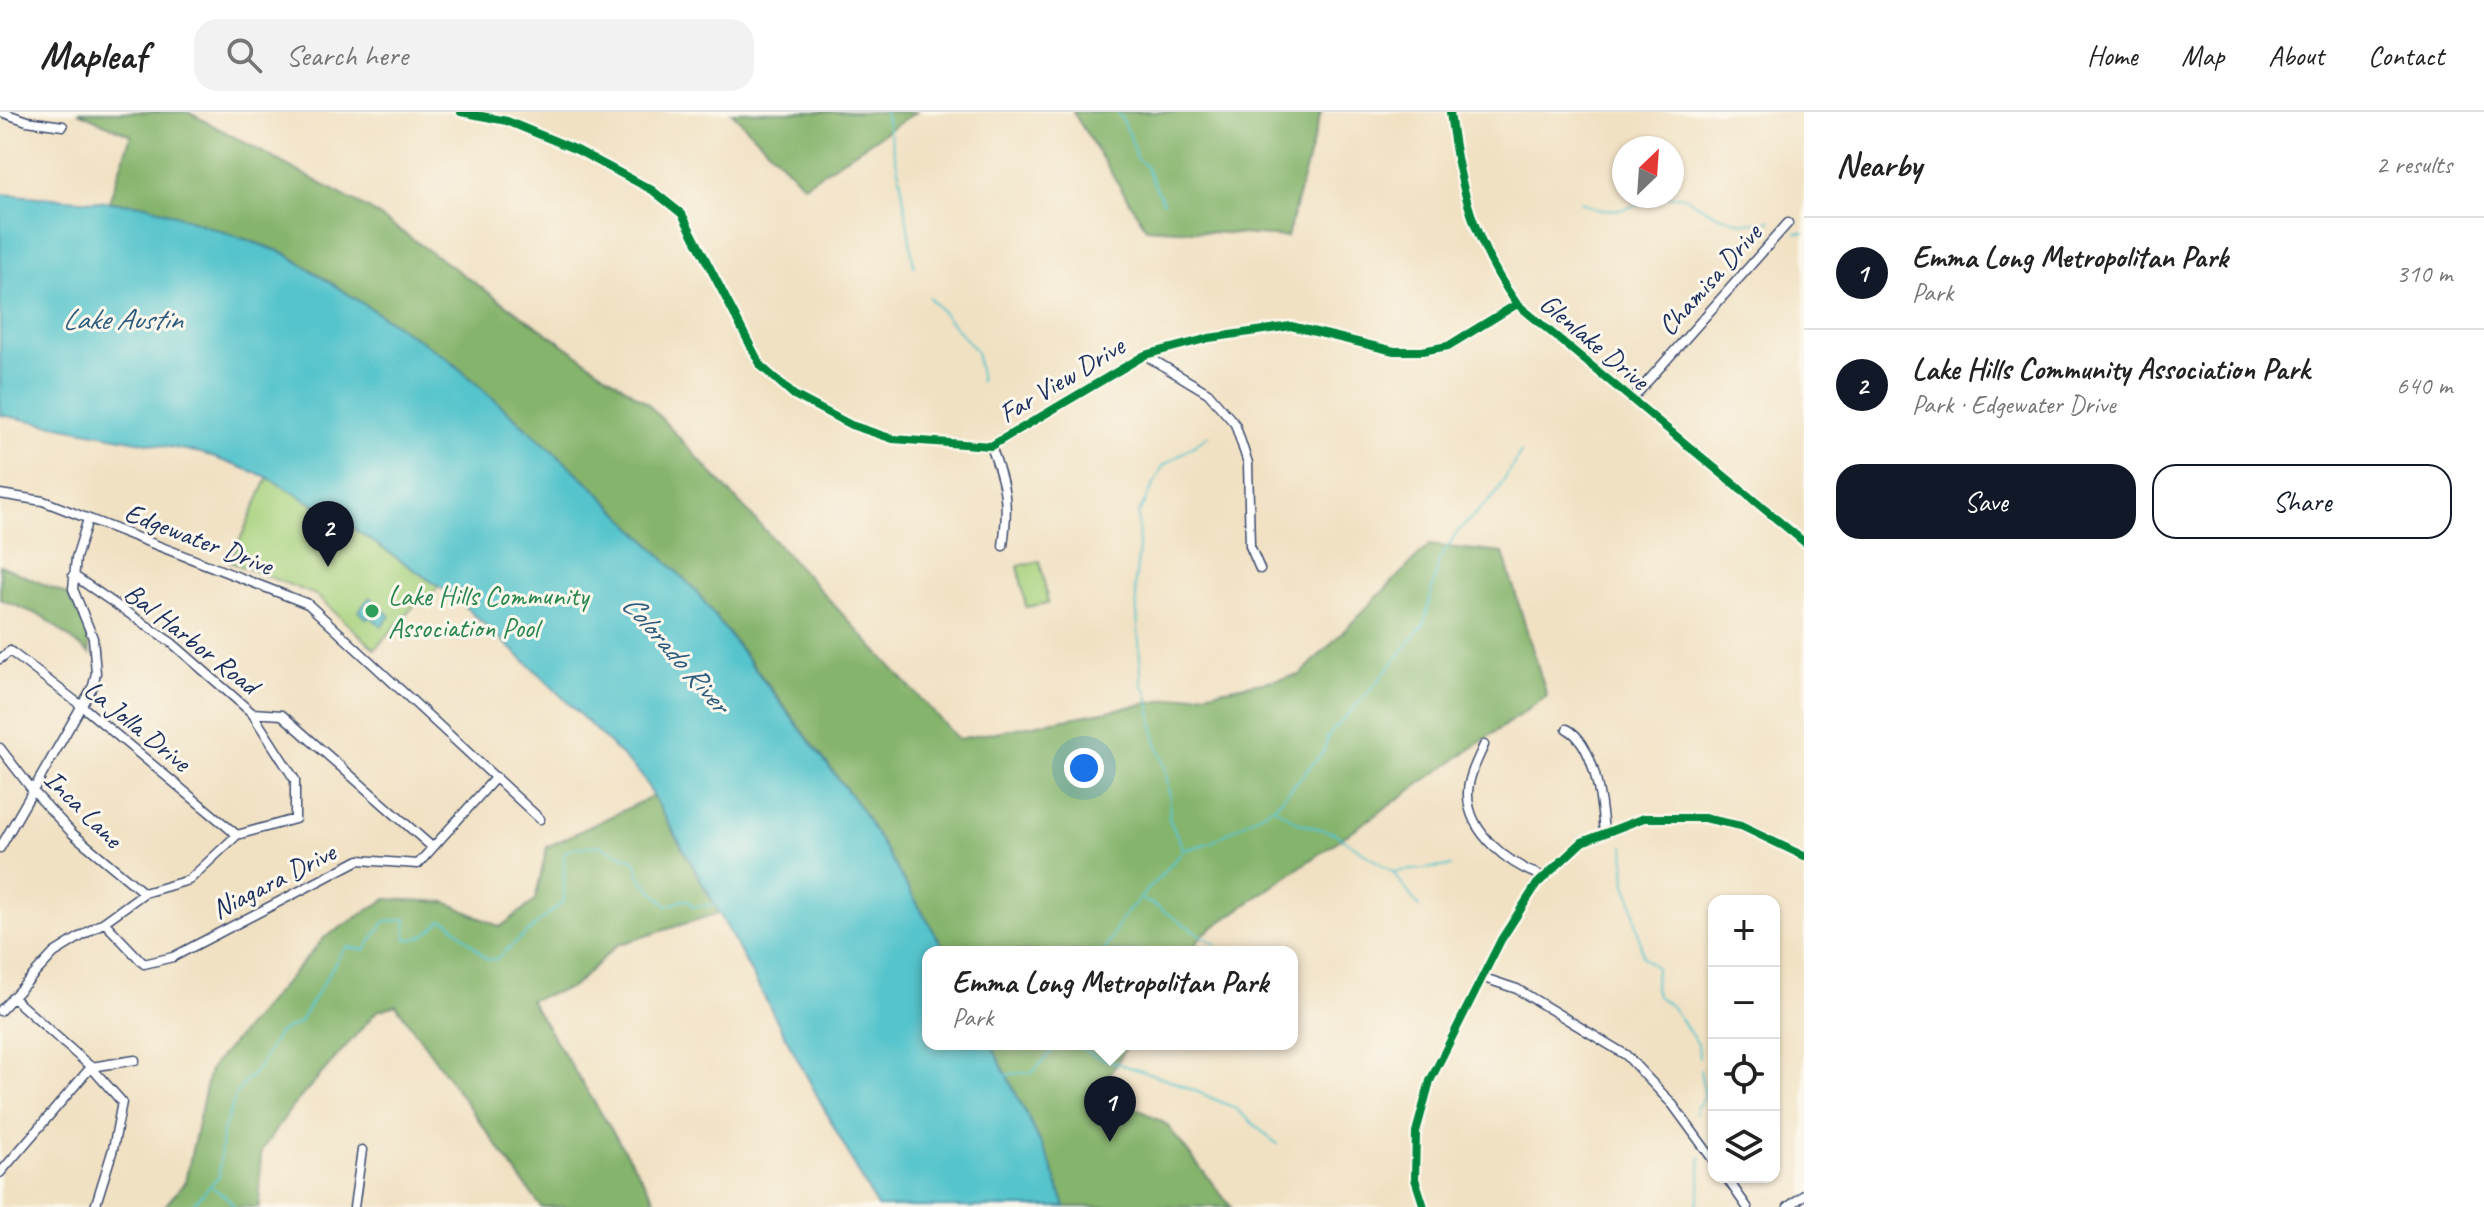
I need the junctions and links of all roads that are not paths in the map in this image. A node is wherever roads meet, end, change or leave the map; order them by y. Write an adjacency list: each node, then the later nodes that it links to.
1 (1, 112): 4 (street)
2 (461, 112): 9 (street, Far View Drive)
3 (1450, 112): 6 (street, Glenlake Drive)
4 (63, 126)
5 (1788, 223): 8 (street, Chamisa Drive)
6 (1517, 304): 7 (street, Far View Drive); 8 (street, Glenlake Drive)
7 (1145, 355): 9 (street, Far View Drive); 14 (street)
8 (1631, 400): 12 (street, Glenlake Drive)
9 (991, 446): 13 (street)
10 (0, 494): 11 (street, Edgewater Drive)
11 (88, 519): 15 (street); 22 (street, Edgewater Drive)
12 (1804, 542)
13 (1003, 546)
14 (1260, 569)
15 (73, 575): 17 (street); 18 (street, Bal Harbor Road)
16 (0, 659): 17 (street, La Jolla Drive)
17 (83, 707): 23 (street); 26 (street, La Jolla Drive)
18 (252, 713): 26 (street); 27 (street, Bal Harbor Road)
19 (1567, 729): 25 (street)
20 (1484, 745): 30 (street)
21 (0, 748): 23 (street, Inca Lane)
22 (496, 777): 24 (street, Edgewater Drive); 27 (street, Niagara Drive)
23 (34, 792): 28 (street); 31 (street, Inca Lane)
24 (540, 819)
25 (1604, 834): 29 (street); 30 (street)
26 (237, 835): 31 (street)
27 (432, 847): 32 (street, Niagara Drive)
28 (0, 848)
29 (1804, 856)
30 (1546, 877): 33 (street)
31 (144, 893): 32 (street)
32 (104, 922): 34 (street)
33 (1481, 977): 39 (street); 45 (street)
34 (12, 997): 35 (street); 37 (street)
35 (0, 1011)
36 (135, 1060): 37 (street)
37 (91, 1067): 40 (street); 43 (street)
38 (362, 1150): 44 (street)
39 (1708, 1153)
40 (0, 1173)
41 (1730, 1183): 46 (street)
42 (1804, 1195): 47 (street)
43 (95, 1207)
44 (354, 1207)
45 (1424, 1207)
46 (1747, 1207)
47 (1788, 1207)

